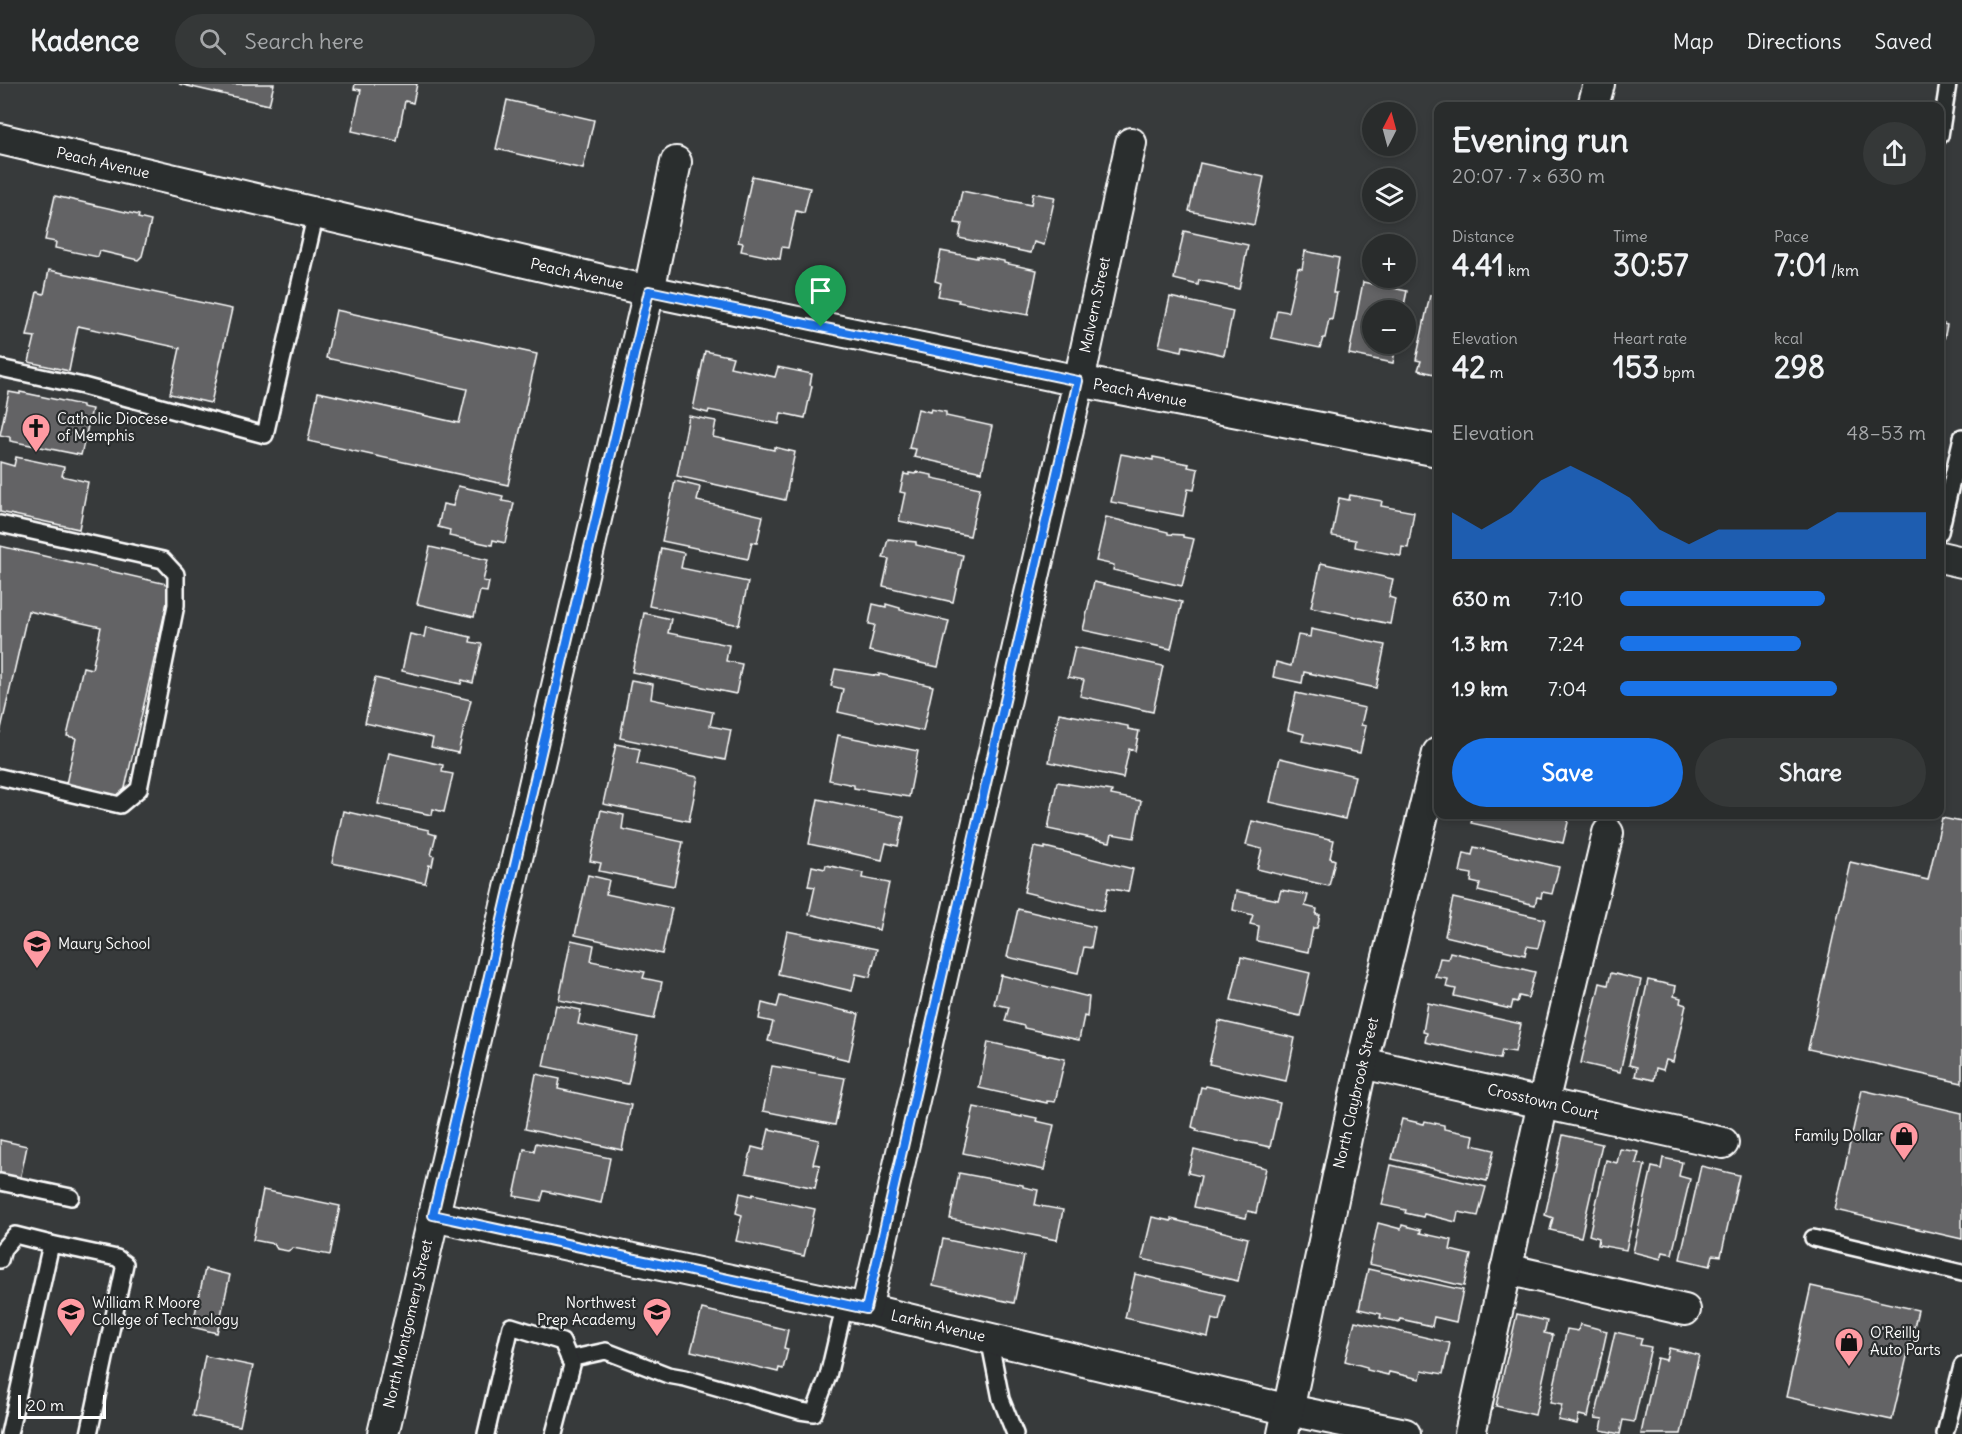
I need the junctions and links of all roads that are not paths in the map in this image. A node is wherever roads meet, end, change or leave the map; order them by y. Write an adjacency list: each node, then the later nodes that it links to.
1 (1599, 84): 3 (street)
2 (1948, 84): 4 (lane)
3 (1594, 102)
4 (1944, 110)
5 (0, 139): 8 (street, Peach Avenue)
6 (1131, 143): 11 (street, Malvern Street)
7 (676, 162): 9 (street, North Montgomery Street)
8 (316, 213): 9 (street, Peach Avenue); 10 (lane)
9 (649, 291): 11 (street, Peach Avenue); 26 (street, North Montgomery Street)
10 (0, 368)
11 (1078, 381): 13 (street, Peach Avenue); 32 (street, Malvern Street)
12 (1962, 436): 14 (lane)
13 (1434, 450)
14 (1944, 515)
15 (0, 524): 19 (lane)
16 (1944, 557): 17 (street)
17 (1962, 562)
18 (1434, 769): 21 (street, North Claybrook Street)
19 (0, 777)
20 (1608, 833): 22 (street)
21 (1362, 1063): 22 (street, Crosstown Court); 37 (street, North Claybrook Street)
22 (1543, 1102): 23 (street, Crosstown Court); 30 (street)
23 (1723, 1143)
24 (0, 1182): 25 (lane)
25 (70, 1197)
26 (433, 1215): 32 (street, Larkin Avenue); 40 (street, North Montgomery Street)
27 (1813, 1238): 31 (lane)
28 (51, 1244): 29 (lane); 38 (lane); 39 (lane)
29 (0, 1260)
30 (1506, 1269): 33 (street); 45 (street)
31 (1962, 1273)
32 (856, 1306): 34 (street, Larkin Avenue); 35 (lane)
33 (1685, 1310)
34 (989, 1338): 37 (street, Larkin Avenue); 43 (lane)
35 (569, 1359): 41 (lane); 42 (lane)
36 (1962, 1366): 46 (lane)
37 (1286, 1422): 44 (street, Larkin Avenue)
38 (9, 1434)
39 (89, 1434)
40 (383, 1434)
41 (486, 1434)
42 (554, 1434)
43 (1015, 1434)
44 (1405, 1434)
45 (1470, 1434)
46 (1945, 1434)

